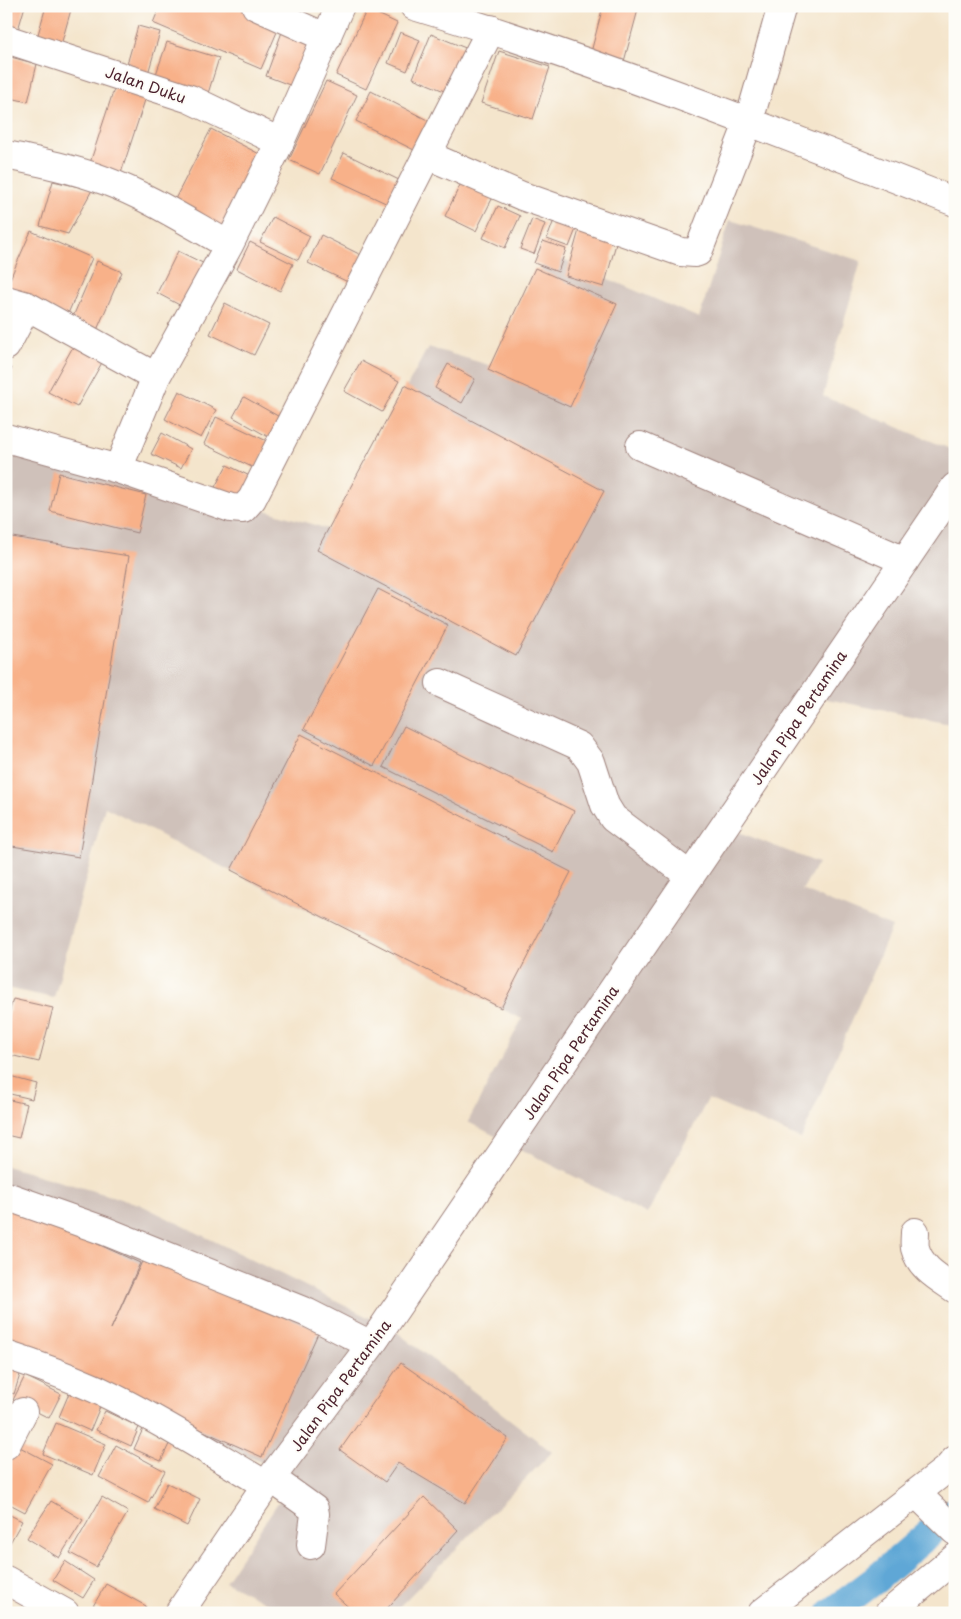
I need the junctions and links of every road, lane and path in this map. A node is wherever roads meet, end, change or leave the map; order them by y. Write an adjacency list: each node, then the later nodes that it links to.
1 (256, 6): 6 (street)
2 (340, 6): 6 (street)
3 (414, 6): 5 (street)
4 (782, 6): 8 (street)
5 (491, 29): 8 (street); 11 (street)
6 (327, 38): 9 (street)
7 (6, 39): 9 (street, Jalan Duku)
8 (749, 121): 11 (street); 12 (street)
9 (280, 142): 13 (street)
10 (6, 155): 13 (street)
11 (427, 155): 19 (street)
12 (955, 202)
13 (229, 245): 16 (street)
14 (16, 303): 15 (street); 16 (street)
15 (6, 346)
16 (156, 377): 19 (street)
17 (6, 438): 19 (street)
18 (640, 446): 21 (street)
19 (118, 469)
20 (955, 487): 21 (street, Jalan Pipa Pertamina)
21 (904, 561): 23 (street, Jalan Pipa Pertamina)
22 (440, 683): 23 (street)
23 (690, 876): 27 (street, Jalan Pipa Pertamina)
24 (6, 1196): 27 (street)
25 (914, 1232): 26 (street)
26 (955, 1289)
27 (371, 1345): 32 (street, Jalan Pipa Pertamina)
28 (6, 1355): 32 (street)
29 (23, 1412): 30 (street)
30 (6, 1445)
31 (955, 1460): 33 (street)
32 (269, 1481): 35 (street); 39 (street, Jalan Pipa Pertamina)
33 (919, 1495): 34 (street); 40 (street)
34 (955, 1531)
35 (311, 1545)
36 (955, 1558): 41 (street)
37 (6, 1580): 38 (street)
38 (65, 1613)
39 (179, 1613)
40 (762, 1613)
41 (889, 1613)

